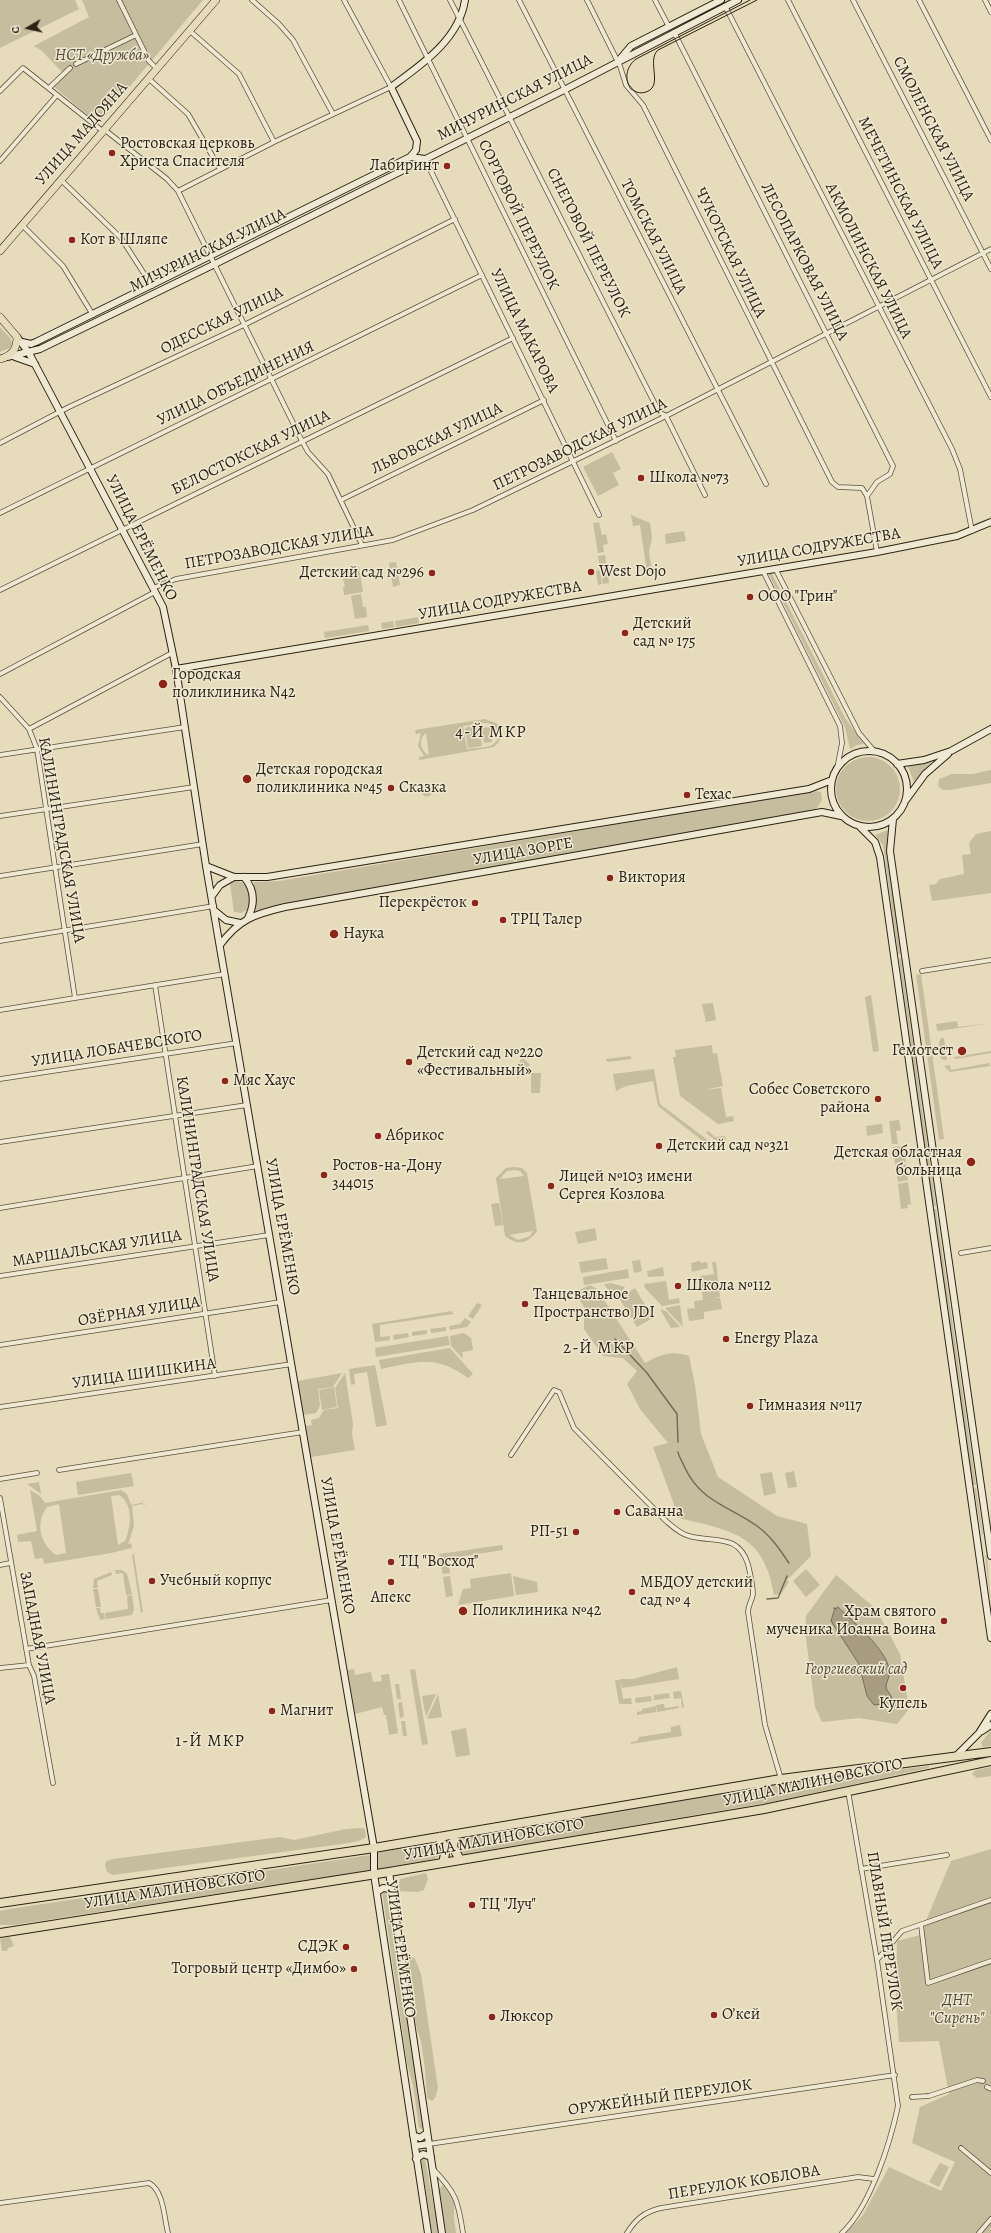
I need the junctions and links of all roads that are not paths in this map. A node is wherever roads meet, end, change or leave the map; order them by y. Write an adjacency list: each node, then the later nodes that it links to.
1 (119, 0): 24 (street)
2 (211, 0): 28 (main road, УЛИЦА МАДОЯНА)
3 (216, 0): 22 (main road, УЛИЦА МАДОЯНА)
4 (252, 0): 36 (street)
5 (344, 0): 31 (street)
6 (399, 0): 25 (street, СОРТОВОЙ ПЕРЕУЛОК)
7 (450, 0): 20 (street, СНЕГОВОЙ ПЕРЕУЛОК)
8 (465, 0): 20 (main road)
9 (519, 0): 33 (street, ТОМСКАЯ УЛИЦА)
10 (587, 0): 26 (street, ЧУКОТСКАЯ УЛИЦА)
11 (655, 0): 21 (street)
12 (721, 0): 21 (main road, МИЧУРИНСКАЯ УЛИЦА)
13 (738, 0): 18 (main road, МИЧУРИНСКАЯ УЛИЦА)
14 (788, 0): 58 (street, МЕЧЕТИНСКАЯ УЛИЦА)
15 (853, 0): 53 (street, СМОЛЕНСКАЯ УЛИЦА)
16 (919, 0): 40 (street)
17 (985, 0): 19 (street)
18 (725, 6): 23 (main road, МИЧУРИНСКАЯ УЛИЦА); 60 (street, АКМОЛИНСКАЯ УЛИЦА)
19 (991, 12)
20 (460, 20): 25 (main road); 37 (street, СНЕГОВОЙ ПЕРЕУЛОК)
21 (669, 27): 26 (main road, МИЧУРИНСКАЯ УЛИЦА)
22 (190, 31): 30 (main road, УЛИЦА МАДОЯНА); 41 (street)
23 (674, 32): 26 (main road, МИЧУРИНСКАЯ УЛИЦА); 64 (street, ЛЕСОПАРКОВАЯ УЛИЦА)
24 (136, 35): 27 (street); 28 (street)
25 (428, 58): 31 (main road); 39 (street, СОРТОВОЙ ПЕРЕУЛОК)
26 (618, 62): 33 (main road, МИЧУРИНСКАЯ УЛИЦА); 70 (street, ЧУКОТСКАЯ УЛИЦА)
27 (76, 64)
28 (154, 66): 38 (main road, УЛИЦА МАДОЯНА)
29 (70, 68): 32 (street)
30 (149, 79): 38 (main road, УЛИЦА МАДОЯНА); 45 (street)
31 (392, 87): 36 (street); 42 (main road)
32 (49, 88): 34 (street); 35 (street)
33 (566, 89): 37 (main road, МИЧУРИНСКАЯ УЛИЦА); 73 (street, ТОМСКАЯ УЛИЦА)
34 (0, 91)
35 (57, 95): 38 (street); 44 (street)
36 (333, 114): 41 (street)
37 (511, 117): 39 (main road, МИЧУРИНСКАЯ УЛИЦА); 77 (street, СНЕГОВОЙ ПЕРЕУЛОК)
38 (102, 129): 46 (main road, УЛИЦА МАДОЯНА); 47 (street); 50 (main road, УЛИЦА МАДОЯНА)
39 (467, 139): 43 (main road, МИЧУРИНСКАЯ УЛИЦА); 79 (street, СОРТОВОЙ ПЕРЕУЛОК)
40 (991, 140)
41 (274, 142): 45 (street)
42 (410, 158): 43 (main road, МИЧУРИНСКАЯ УЛИЦА); 54 (main road, МИЧУРИНСКАЯ УЛИЦА)
43 (425, 159): 48 (street, УЛИЦА МАКАРОВА); 55 (main road, МИЧУРИНСКАЯ УЛИЦА)
44 (0, 161)
45 (220, 169): 47 (street)
46 (62, 180): 49 (main road, УЛИЦА МАДОЯНА); 59 (street)
47 (178, 190): 54 (street)
48 (455, 219): 57 (street, УЛИЦА МАКАРОВА); 63 (street, ОДЕССКАЯ УЛИЦА)
49 (22, 225): 52 (main road, УЛИЦА МАДОЯНА); 61 (street)
50 (0, 244)
51 (991, 249): 53 (street, ПЕТРОЗАВОДСКАЯ УЛИЦА)
52 (0, 251)
53 (983, 253): 56 (street, СМОЛЕНСКАЯ УЛИЦА); 58 (street, ПЕТРОЗАВОДСКАЯ УЛИЦА)
54 (212, 256): 55 (street); 59 (main road, МИЧУРИНСКАЯ УЛИЦА)
55 (215, 264): 63 (street); 68 (main road, МИЧУРИНСКАЯ УЛИЦА)
56 (991, 269)
57 (482, 275): 66 (street, УЛИЦА МАКАРОВА); 72 (street, УЛИЦА ОБЪЕДИНЕНИЯ)
58 (930, 279): 60 (street, ПЕТРОЗАВОДСКАЯ УЛИЦА); 74 (street, МЕЧЕТИНСКАЯ УЛИЦА)
59 (152, 286): 61 (main road, МИЧУРИНСКАЯ УЛИЦА)
60 (878, 307): 64 (street, ПЕТРОЗАВОДСКАЯ УЛИЦА); 91 (street, АКМОЛИНСКАЯ УЛИЦА)
61 (93, 315): 67 (main road, МИЧУРИНСКАЯ УЛИЦА)
62 (0, 318): 65 (main road, УЛИЦА ЕРЁМЕНКО)
63 (246, 324): 72 (street); 76 (street, ОДЕССКАЯ УЛИЦА)
64 (826, 334): 70 (street, ПЕТРОЗАВОДСКАЯ УЛИЦА); 85 (street, ЛЕСОПАРКОВАЯ УЛИЦА)
65 (17, 337): 67 (main road, УЛИЦА ЕРЁМЕНКО); 69 (main road)
66 (513, 338): 75 (street, УЛИЦА МАКАРОВА); 78 (street, БЕЛОСТОКСКАЯ УЛИЦА)
67 (22, 342): 68 (main road, УЛИЦА ЕРЁМЕНКО)
68 (29, 353): 69 (main road, МИЧУРИНСКАЯ УЛИЦА); 71 (main road, УЛИЦА ЕРЁМЕНКО)
69 (3, 358): 71 (main road)
70 (771, 362): 73 (street, ПЕТРОЗАВОДСКАЯ УЛИЦА); 85 (street, ЧУКОТСКАЯ УЛИЦА)
71 (35, 364): 76 (main road, УЛИЦА ЕРЁМЕНКО)
72 (273, 379): 78 (street); 82 (street, УЛИЦА ОБЪЕДИНЕНИЯ)
73 (717, 390): 77 (street, ПЕТРОЗАВОДСКАЯ УЛИЦА); 83 (street, ТОМСКАЯ УЛИЦА)
74 (991, 397)
75 (544, 400): 81 (street, УЛИЦА МАКАРОВА); 86 (street, ЛЬВОВСКАЯ УЛИЦА)
76 (61, 412): 80 (street, ОДЕССКАЯ УЛИЦА); 82 (main road, УЛИЦА ЕРЁМЕНКО)
77 (666, 416): 79 (street, ПЕТРОЗАВОДСКАЯ УЛИЦА); 84 (street, СНЕГОВОЙ ПЕРЕУЛОК)
78 (302, 441): 86 (street); 90 (street, БЕЛОСТОКСКАЯ УЛИЦА)
79 (616, 441): 81 (street, ПЕТРОЗАВОДСКАЯ УЛИЦА)
80 (0, 443)
81 (573, 462): 88 (street, УЛИЦА МАКАРОВА); 92 (street, ПЕТРОЗАВОДСКАЯ УЛИЦА)
82 (91, 468): 87 (street, УЛИЦА ОБЪЕДИНЕНИЯ); 90 (main road, УЛИЦА ЕРЁМЕНКО)
83 (766, 484)
84 (705, 495)
85 (867, 496): 93 (street)
86 (341, 500): 92 (street)
87 (0, 513)
88 (599, 515)
89 (991, 522): 91 (main road, УЛИЦА СОДРУЖЕСТВА)
90 (122, 532): 96 (street, БЕЛОСТОКСКАЯ УЛИЦА); 97 (main road, УЛИЦА ЕРЁМЕНКО)
91 (972, 532): 93 (main road, УЛИЦА СОДРУЖЕСТВА)
92 (362, 545): 97 (street, ПЕТРОЗАВОДСКАЯ УЛИЦА)
93 (877, 552): 94 (main road, УЛИЦА СОДРУЖЕСТВА)
94 (776, 568): 95 (main road, УЛИЦА СОДРУЖЕСТВА); 107 (street)
95 (763, 571): 99 (main road, УЛИЦА СОДРУЖЕСТВА); 110 (street)
96 (0, 590)
97 (154, 590): 98 (main road, УЛИЦА ЕРЁМЕНКО); 100 (street)
98 (172, 653): 99 (main road, УЛИЦА ЕРЁМЕНКО); 103 (street)
99 (176, 669): 102 (main road, УЛИЦА ЕРЁМЕНКО)
100 (0, 674)
101 (0, 697): 103 (street, КАЛИНИНГРАДСКАЯ УЛИЦА)
102 (185, 727): 105 (street); 112 (main road, УЛИЦА ЕРЁМЕНКО)
103 (29, 729): 105 (street, КАЛИНИНГРАДСКАЯ УЛИЦА)
104 (991, 729): 106 (main road)
105 (37, 750): 108 (street); 114 (street, КАЛИНИНГРАДСКАЯ УЛИЦА)
106 (951, 751): 109 (main road); 113 (main road)
107 (875, 752): 109 (main road); 110 (main road)
108 (0, 755)
109 (898, 764): 113 (main road)
110 (836, 769): 111 (main road)
111 (832, 780): 116 (main road); 124 (main road, УЛИЦА ЗОРГЕ)
112 (194, 787): 114 (street); 119 (main road, УЛИЦА ЕРЁМЕНКО)
113 (905, 802): 117 (main road)
114 (46, 809): 115 (street); 121 (street, КАЛИНИНГРАДСКАЯ УЛИЦА)
115 (0, 816)
116 (842, 816): 118 (main road); 127 (main road, УЛИЦА ЗОРГЕ)
117 (893, 819): 118 (main road); 164 (main road)
118 (860, 827): 165 (main road)
119 (203, 844): 120 (main road, УЛИЦА ЕРЁМЕНКО); 121 (street)
120 (206, 866): 123 (main road); 125 (main road, УЛИЦА ЕРЁМЕНКО)
121 (56, 867): 122 (street); 129 (street, КАЛИНИНГРАДСКАЯ УЛИЦА)
122 (0, 876)
123 (234, 877): 124 (main road, УЛИЦА ЗОРГЕ); 125 (main road)
124 (244, 877): 127 (main road)
125 (212, 896): 126 (main road, УЛИЦА ЕРЁМЕНКО)
126 (214, 908): 128 (main road); 129 (street); 131 (main road, УЛИЦА ЕРЁМЕНКО)
127 (248, 918): 128 (main road, УЛИЦА ЗОРГЕ)
128 (240, 923): 131 (main road, УЛИЦА ЗОРГЕ)
129 (65, 931): 130 (street); 136 (street, КАЛИНИНГРАДСКАЯ УЛИЦА)
130 (0, 940)
131 (220, 945): 134 (main road, УЛИЦА ЕРЁМЕНКО)
132 (991, 960): 133 (street)
133 (922, 971)
134 (226, 974): 135 (street); 138 (main road, УЛИЦА ЕРЁМЕНКО)
135 (155, 986): 136 (street); 139 (street, КАЛИНИНГРАДСКАЯ УЛИЦА)
136 (75, 998): 137 (street)
137 (0, 1010)
138 (237, 1044): 139 (street, УЛИЦА ЛОБАЧЕВСКОГО); 141 (main road, УЛИЦА ЕРЁМЕНКО)
139 (166, 1054): 140 (street, УЛИЦА ЛОБАЧЕВСКОГО); 142 (street, КАЛИНИНГРАДСКАЯ УЛИЦА)
140 (0, 1079)
141 (247, 1105): 142 (street); 144 (main road, УЛИЦА ЕРЁМЕНКО)
142 (175, 1116): 143 (street); 145 (street, КАЛИНИНГРАДСКАЯ УЛИЦА)
143 (0, 1142)
144 (258, 1166): 145 (street); 147 (main road, УЛИЦА ЕРЁМЕНКО)
145 (185, 1178): 146 (street); 148 (street, КАЛИНИНГРАДСКАЯ УЛИЦА)
146 (0, 1208)
147 (270, 1235): 148 (street, МАРШАЛЬСКАЯ УЛИЦА); 152 (main road, УЛИЦА ЕРЁМЕНКО)
148 (195, 1247): 151 (street, МАРШАЛЬСКАЯ УЛИЦА); 153 (street, КАЛИНИНГРАДСКАЯ УЛИЦА)
149 (991, 1248): 150 (street)
150 (961, 1253)
151 (0, 1276)
152 (281, 1302): 153 (street, ОЗЁРНАЯ УЛИЦА); 155 (main road, УЛИЦА ЕРЁМЕНКО)
153 (206, 1314): 154 (street, ОЗЁРНАЯ УЛИЦА); 156 (street, КАЛИНИНГРАДСКАЯ УЛИЦА)
154 (0, 1345)
155 (292, 1364): 156 (street, УЛИЦА ШИШКИНА); 158 (main road, УЛИЦА ЕРЁМЕНКО)
156 (215, 1376): 157 (street, УЛИЦА ШИШКИНА)
157 (0, 1408)
158 (303, 1432): 160 (street); 171 (main road, УЛИЦА ЕРЁМЕНКО)
159 (511, 1455): 182 (street)
160 (59, 1470)
161 (37, 1473): 162 (street)
162 (0, 1479)
163 (0, 1498): 169 (street, ЗАПАДНАЯ УЛИЦА)
164 (988, 1535): 165 (main road); 166 (main road)
165 (976, 1537): 167 (main road)
166 (990, 1552): 167 (main road); 168 (main road)
167 (979, 1553): 172 (main road)
168 (991, 1556)
169 (10, 1563): 170 (street); 173 (street, ЗАПАДНАЯ УЛИЦА)
170 (0, 1565)
171 (332, 1600): 173 (street); 187 (main road, УЛИЦА ЕРЁМЕНКО)
172 (991, 1638)
173 (26, 1649): 174 (street, ЗАПАДНАЯ УЛИЦА)
174 (28, 1665): 175 (street); 183 (street, ЗАПАДНАЯ УЛИЦА)
175 (0, 1668)
176 (991, 1714): 178 (main road)
177 (991, 1725): 178 (main road)
178 (979, 1733): 180 (main road)
179 (991, 1752): 180 (highway, УЛИЦА МАЛИНОВСКОГО)
180 (954, 1758): 182 (highway, УЛИЦА МАЛИНОВСКОГО)
181 (991, 1761): 184 (highway, УЛИЦА МАЛИНОВСКОГО)
182 (781, 1779): 185 (highway, УЛИЦА МАЛИНОВСКОГО)
183 (53, 1783)
184 (848, 1791): 189 (highway, УЛИЦА МАЛИНОВСКОГО); 191 (street, ПЛАВНЫЙ ПЕРЕУЛОК)
185 (455, 1834): 186 (highway, УЛИЦА МАЛИНОВСКОГО); 189 (highway)
186 (439, 1837): 187 (highway, УЛИЦА МАЛИНОВСКОГО); 190 (highway)
187 (374, 1848): 193 (main road, УЛИЦА ЕРЁМЕНКО); 197 (highway, УЛИЦА МАЛИНОВСКОГО)
188 (947, 1855): 191 (street)
189 (460, 1860): 190 (highway, УЛИЦА МАЛИНОВСКОГО)
190 (443, 1862): 192 (highway, УЛИЦА МАЛИНОВСКОГО)
191 (861, 1869): 200 (street, ПЛАВНЫЙ ПЕРЕУЛОК)
192 (388, 1872): 193 (highway, УЛИЦА МАЛИНОВСКОГО); 194 (main road, УЛИЦА ЕРЁМЕНКО)
193 (374, 1874): 195 (main road, УЛИЦА ЕРЁМЕНКО); 199 (highway, УЛИЦА МАЛИНОВСКОГО)
194 (391, 1889): 195 (main road); 205 (main road, УЛИЦА ЕРЁМЕНКО)
195 (377, 1892): 206 (main road, УЛИЦА ЕРЁМЕНКО)
196 (991, 1900): 198 (street)
197 (0, 1903)
198 (921, 1925): 200 (street); 201 (street)
199 (0, 1933)
200 (877, 1960): 202 (street, ПЛАВНЫЙ ПЕРЕУЛОК)
201 (991, 1961)
202 (895, 2075): 207 (street, ОРУЖЕЙНЫЙ ПЕРЕУЛОК); 214 (street, ПЛАВНЫЙ ПЕРЕУЛОК)
203 (983, 2081): 204 (street)
204 (912, 2097)
205 (427, 2133): 206 (main road); 207 (main road, УЛИЦА ЕРЁМЕНКО)
206 (413, 2135): 208 (main road, УЛИЦА ЕРЁМЕНКО)
207 (429, 2144): 208 (main road); 210 (main road, УЛИЦА ЕРЁМЕНКО)
208 (415, 2146): 211 (main road, УЛИЦА ЕРЁМЕНКО)
209 (961, 2148): 213 (street)
210 (430, 2157): 211 (main road); 212 (main road, УЛИЦА ЕРЁМЕНКО)
211 (416, 2159): 218 (main road, УЛИЦА ЕРЁМЕНКО)
212 (432, 2168): 219 (main road, УЛИЦА ЕРЁМЕНКО); 220 (street)
213 (991, 2173)
214 (874, 2179): 221 (street, ПЕРЕУЛОК КОБЛОВА); 222 (street, ПЛАВНЫЙ ПЕРЕУЛОК)
215 (0, 2203): 217 (street)
216 (991, 2219): 223 (street)
217 (168, 2233)
218 (428, 2233)
219 (442, 2233)
220 (463, 2233)
221 (627, 2233)
222 (842, 2233)
223 (979, 2233)

